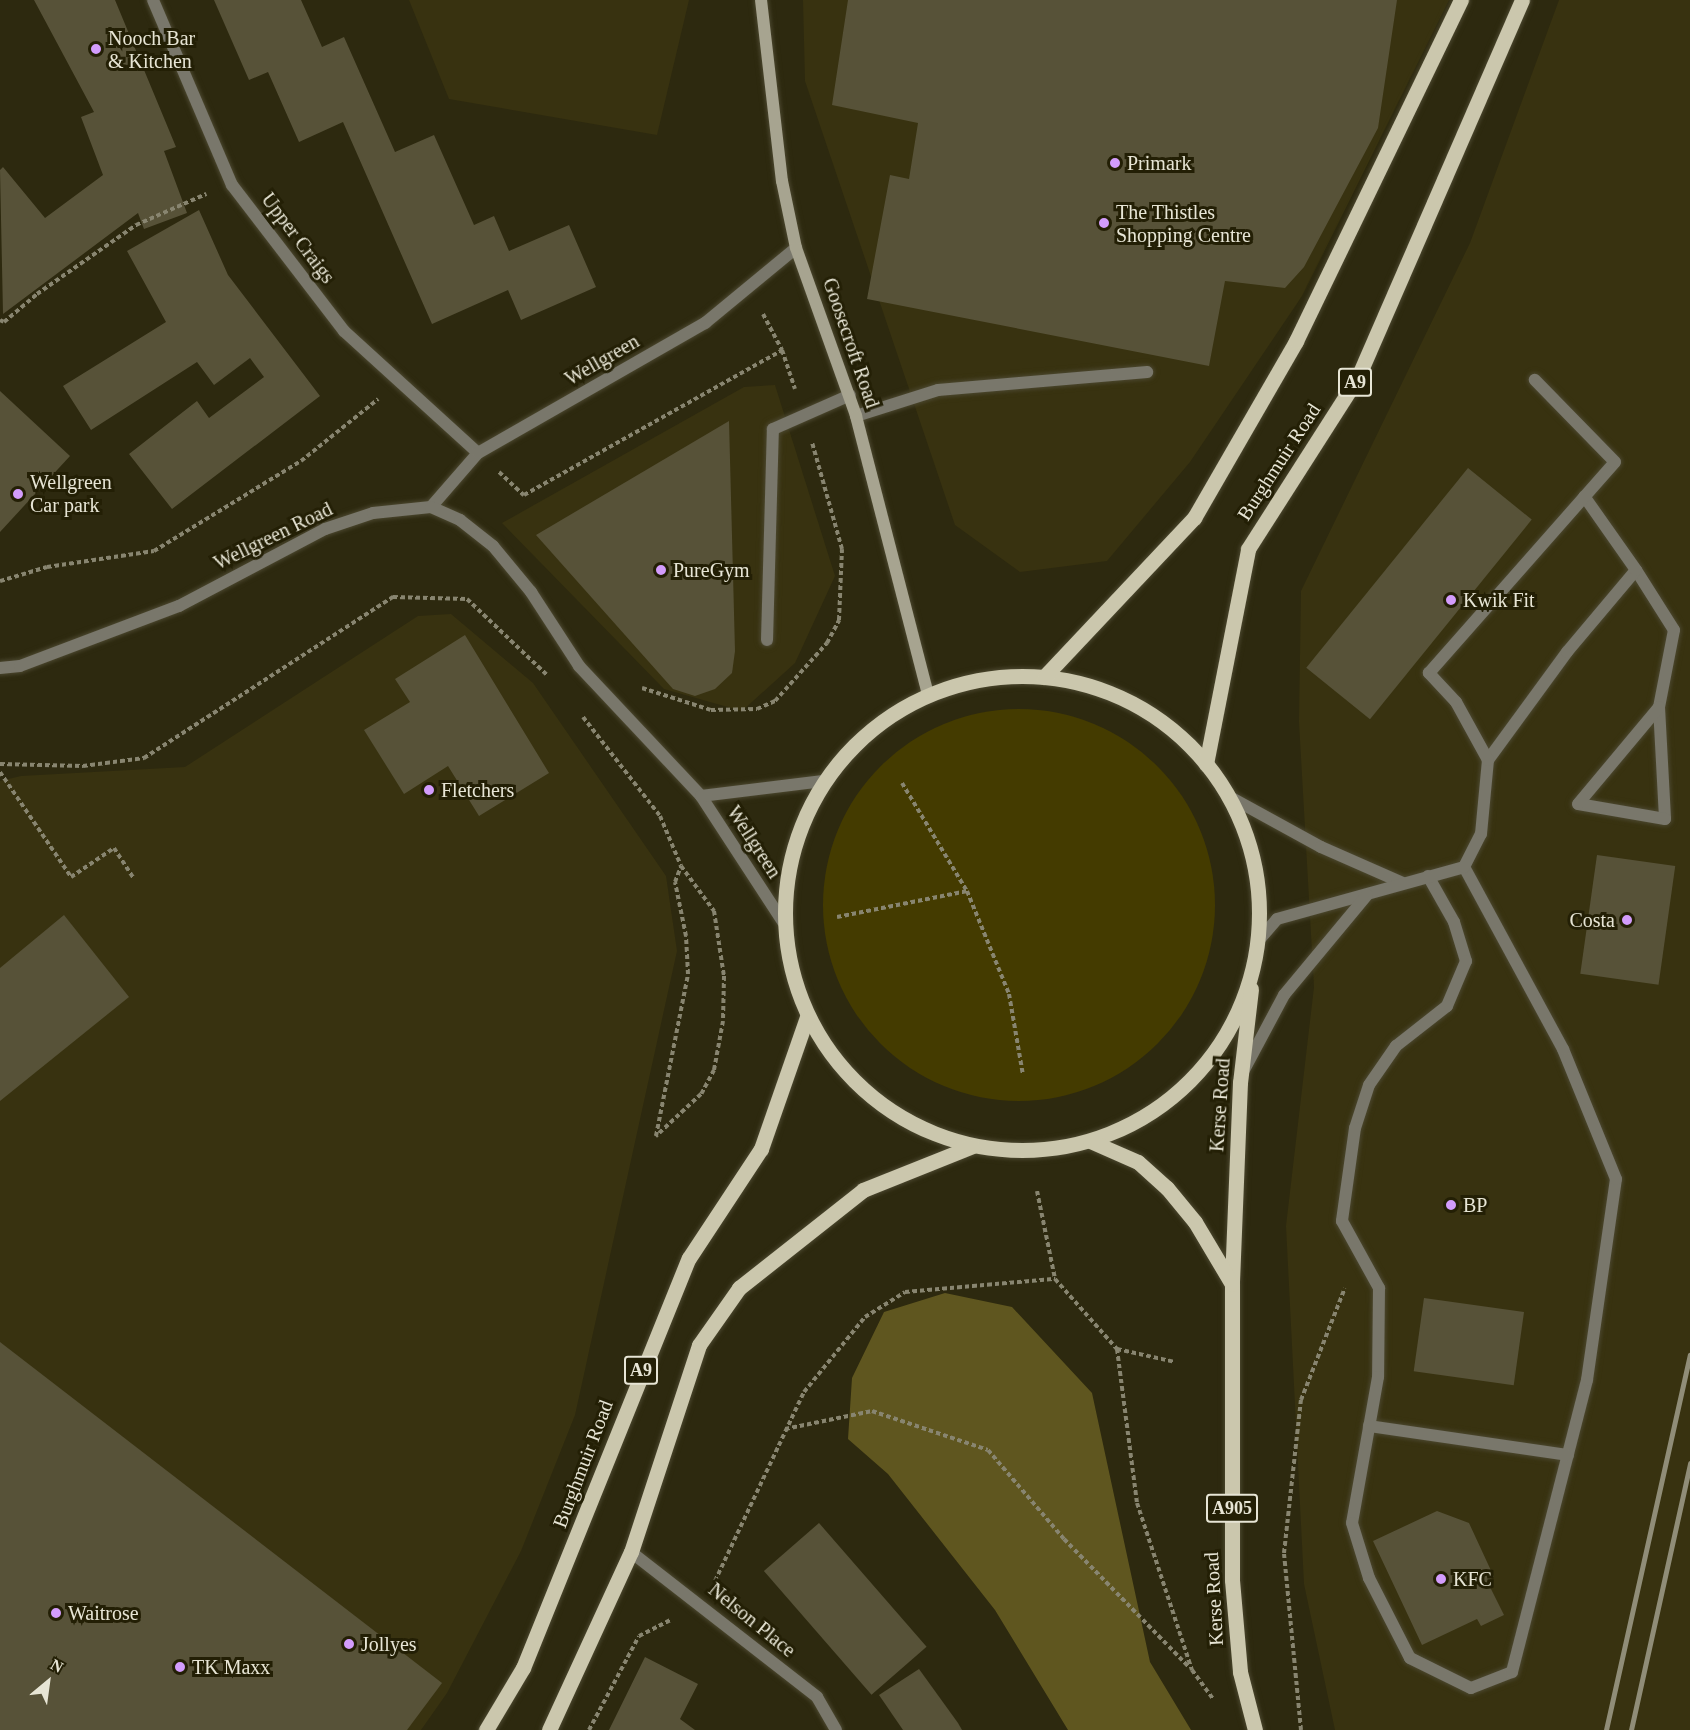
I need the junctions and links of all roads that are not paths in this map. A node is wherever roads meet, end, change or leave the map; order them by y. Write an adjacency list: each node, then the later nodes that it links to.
1 (153, 0): 10 (street, Upper Craigs)
2 (761, 0): 5 (main road, Goosecroft Road)
3 (1461, 0): 16 (main road)
4 (1522, 0): 20 (main road, Burghmuir Road / A9)
5 (796, 248): 8 (main road, Goosecroft Road); 10 (street, Wellgreen)
6 (1147, 372): 9 (street)
7 (1535, 380): 11 (street)
8 (850, 395): 9 (main road, Goosecroft Road); 14 (street)
9 (856, 416): 17 (main road, Goosecroft Road)
10 (478, 453): 12 (street, Wellgreen)
11 (1584, 496): 13 (street); 19 (street)
12 (431, 507): 15 (street, Wellgreen Road); 22 (street)
13 (1636, 570): 18 (street); 19 (street)
14 (767, 640)
15 (0, 668)
16 (1044, 677): 17 (main road); 20 (main road)
17 (928, 694): 21 (main road)
18 (1659, 707): 18 (street)
19 (1488, 760): 24 (street)
20 (1206, 764): 23 (main road)
21 (823, 781): 22 (street, Wellgreen); 28 (main road)
22 (701, 796): 28 (street, Wellgreen)
23 (1228, 796): 26 (street); 29 (main road)
24 (1464, 867): 25 (street); 37 (street)
25 (1428, 876): 26 (street); 36 (street)
26 (1403, 883): 27 (street)
27 (1367, 895): 29 (street); 32 (street)
28 (783, 922): 31 (main road)
29 (1258, 941): 30 (main road)
30 (1254, 964): 32 (main road, Kerse Road / A905); 33 (main road)
31 (807, 1017): 34 (main road); 39 (main road, Burghmuir Road / A9)
32 (1240, 1082): 35 (main road, Kerse Road / A905)
33 (1090, 1141): 34 (main road); 35 (main road)
34 (973, 1146): 38 (main road, A9)
35 (1232, 1284): 42 (main road, Kerse Road / A905)
36 (1369, 1426): 37 (street); 37 (street)
37 (1568, 1455)
38 (631, 1552): 40 (main road, A9); 41 (street, Nelson Place)
39 (486, 1730)
40 (549, 1730)
41 (836, 1730)
42 (1255, 1730)

